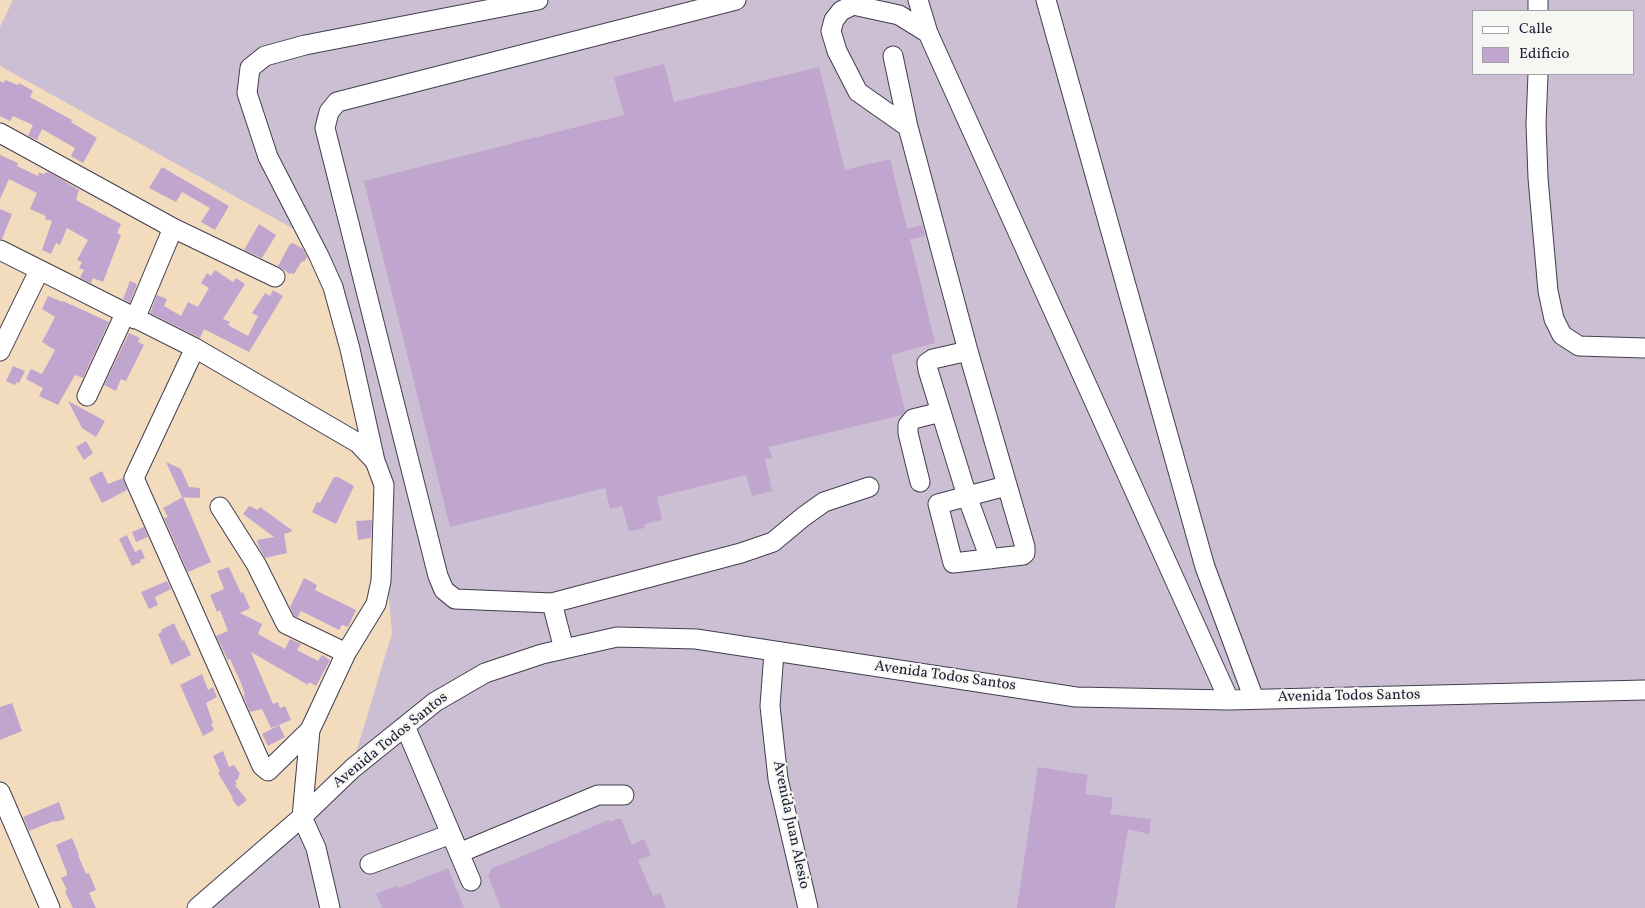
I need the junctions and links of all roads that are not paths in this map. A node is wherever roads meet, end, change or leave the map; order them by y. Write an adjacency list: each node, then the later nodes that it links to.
1 (538, 0): 22 (street)
2 (736, 0): 29 (street)
3 (918, 0): 6 (street)
4 (1046, 0): 34 (street)
5 (853, 3): 6 (street); 9 (street)
6 (928, 33): 35 (street)
7 (893, 56): 9 (street)
8 (1538, 75): 17 (street)
9 (908, 127): 19 (street)
10 (0, 133): 11 (street)
11 (173, 228): 14 (street); 15 (street)
12 (0, 250): 13 (street)
13 (39, 271): 15 (street); 18 (street)
14 (275, 277)
15 (130, 317): 16 (street); 20 (street)
16 (195, 348): 22 (street); 37 (street)
17 (1645, 348)
18 (0, 351)
19 (968, 351): 21 (street); 24 (street)
20 (87, 396)
21 (941, 412): 23 (street); 26 (street)
22 (375, 461): 32 (street)
23 (920, 482)
24 (1006, 486): 26 (street); 28 (street)
25 (869, 487): 29 (street)
26 (967, 496): 28 (street); 28 (street)
27 (220, 507): 32 (street)
28 (990, 560)
29 (552, 604): 30 (street)
30 (564, 649): 31 (street, Avenida Todos Santos); 36 (street, Avenida Todos Santos)
31 (774, 652): 35 (street, Avenida Todos Santos); 48 (street, Avenida Juan Alesio)
32 (346, 653): 37 (street)
33 (1645, 690): 34 (street, Avenida Todos Santos)
34 (1254, 699): 35 (street, Avenida Todos Santos)
35 (1229, 700)
36 (405, 726): 40 (street, Avenida Todos Santos); 41 (street)
37 (310, 730): 40 (street)
38 (0, 792): 45 (street)
39 (624, 795): 42 (street)
40 (302, 817): 46 (street, Avenida Todos Santos); 47 (street)
41 (451, 834): 42 (street); 43 (street)
42 (459, 853): 44 (street)
43 (370, 864)
44 (470, 881)
45 (50, 908)
46 (197, 908)
47 (330, 908)
48 (808, 908)

